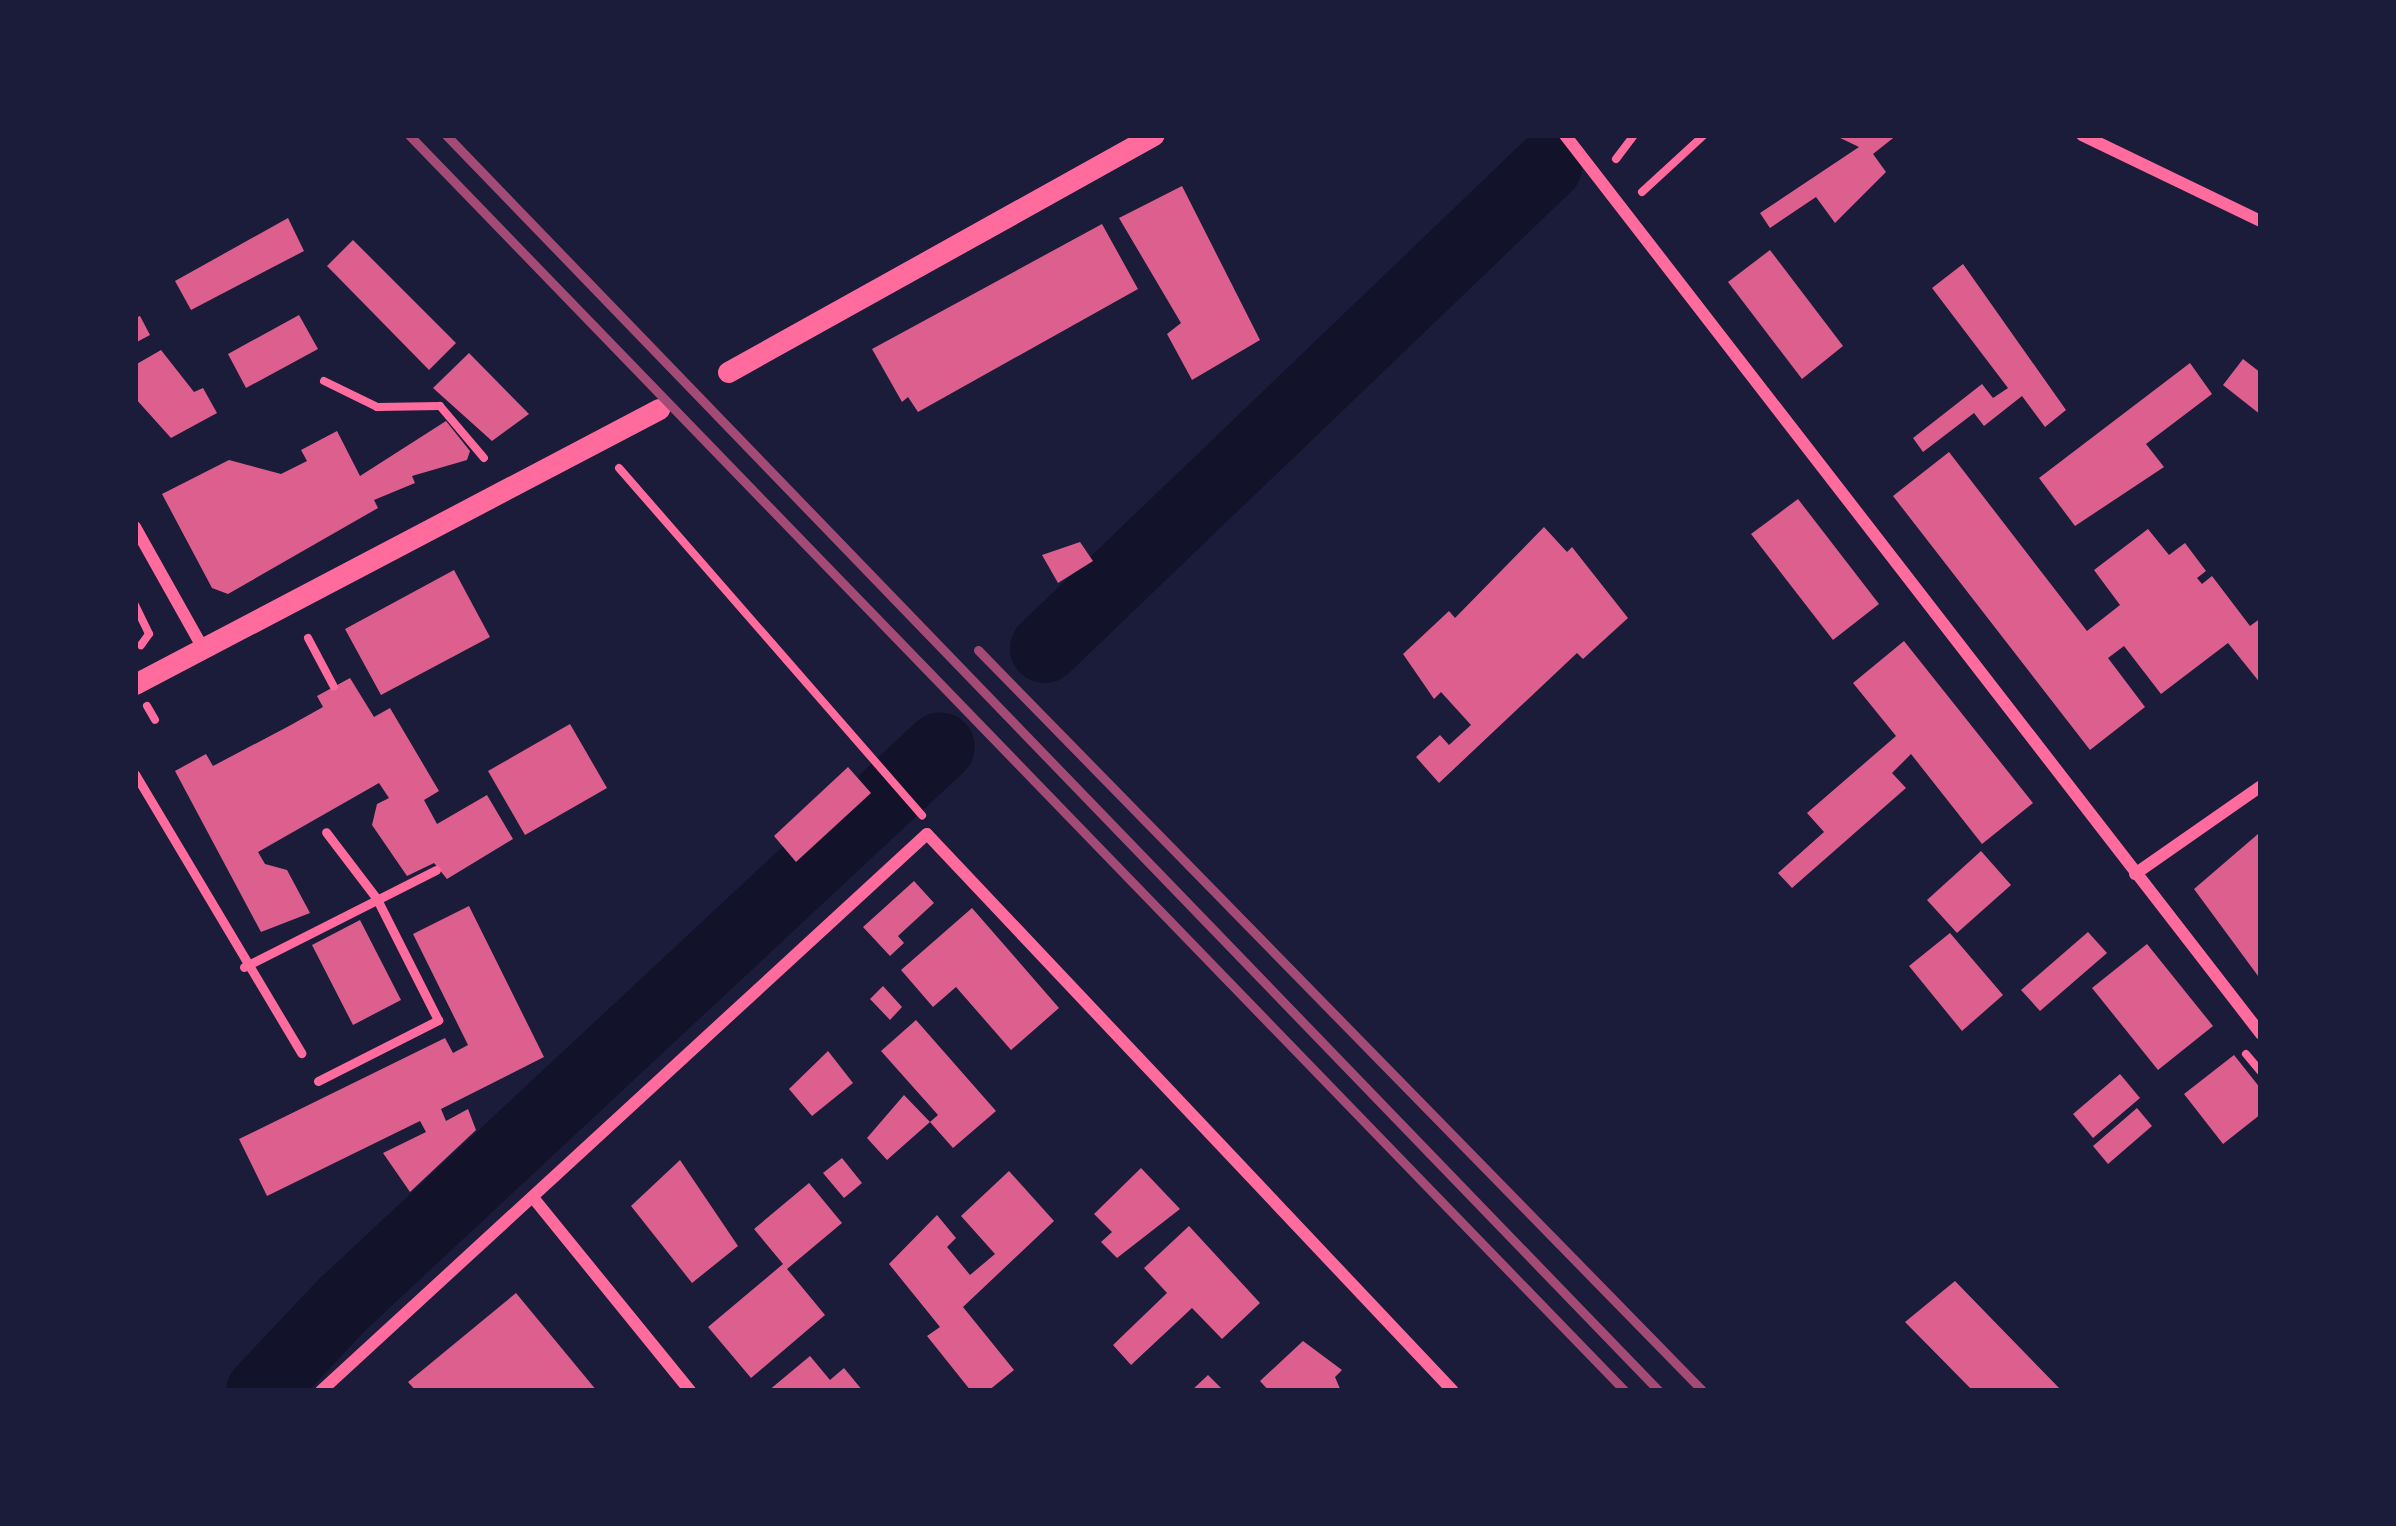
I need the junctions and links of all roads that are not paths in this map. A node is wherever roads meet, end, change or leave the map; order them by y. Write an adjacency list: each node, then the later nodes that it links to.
1 (1154, 135): 5 (street)
2 (1565, 135): 14 (street)
3 (2082, 135): 4 (street)
4 (2261, 221)
5 (728, 372)
6 (659, 409): 8 (street)
7 (135, 526): 8 (street)
8 (203, 648): 9 (street)
9 (135, 684)
10 (135, 774): 16 (lane)
11 (2261, 786): 14 (street)
12 (326, 832): 15 (lane)
13 (436, 870): 15 (lane)
14 (2135, 874): 17 (street)
15 (377, 899): 16 (lane); 19 (lane)
16 (244, 967): 18 (lane)
17 (2261, 1034)
18 (301, 1053)
19 (317, 1081)
20 (535, 1200): 21 (street); 22 (street); 23 (street)
21 (321, 1391)
22 (690, 1391)
23 (1453, 1391)

